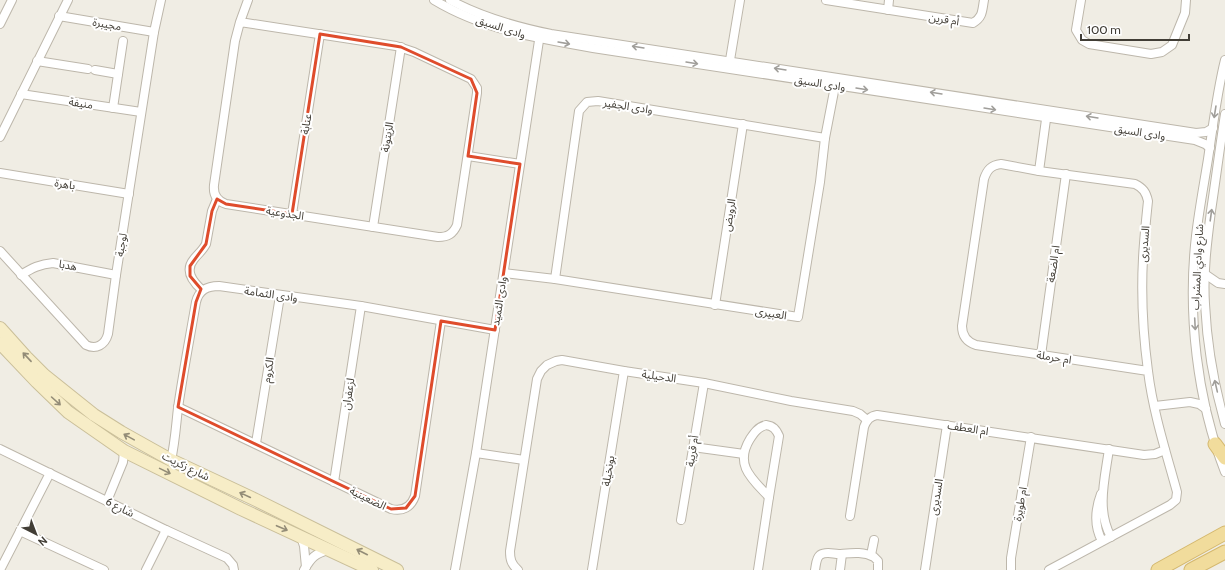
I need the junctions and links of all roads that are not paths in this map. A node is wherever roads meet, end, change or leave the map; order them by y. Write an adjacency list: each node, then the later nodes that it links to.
1 (12, 0): 16 (street)
2 (68, 0): 14 (street)
3 (161, 0): 17 (street, لوجبة)
4 (248, 0): 15 (street)
5 (434, 0): 19 (street, وادى السيق)
6 (450, 0): 19 (street, وادى السيق)
7 (740, 0): 24 (street)
8 (826, 0): 13 (street, أم قرين)
9 (889, 0): 13 (street)
10 (984, 0): 13 (street, أم قرين)
11 (1081, 0): 12 (street)
12 (1186, 0)
13 (888, 10)
14 (59, 16): 17 (street, مجيبرة); 23 (street)
15 (240, 22): 18 (street, الجذوعية); 44 (street)
16 (0, 24)
17 (154, 32): 29 (street, لوجبة)
18 (320, 34): 21 (street, الجذوعية); 45 (street, عنابة)
19 (540, 35): 24 (street, وادى السيق); 39 (street, وادى الثميد)
20 (123, 41): 25 (street)
21 (401, 47): 38 (street, الجذوعية); 46 (street, الزيتونة)
22 (1225, 60): 33 (street, شارع وادي المشراب, one-way to 33)
23 (37, 61): 25 (street); 27 (street)
24 (729, 65): 26 (street, وادى السيق)
25 (118, 74): 28 (street)
26 (836, 82): 30 (street, وادى السيق); 36 (street, العبيرى)
27 (21, 94): 28 (street, منيفة); 34 (street)
28 (113, 108): 29 (street, منيفة)
29 (141, 112): 43 (street, لوجبة)
30 (1047, 114): 33 (street, وادى السيق, one-way to 30); 37 (street, وادى السيق); 40 (street)
31 (1225, 115): 35 (street, شارع وادي المشراب)
32 (743, 124): 36 (street, وادى الجفير); 52 (street, وادى الجفير); 57 (street, الرويض)
33 (1213, 128): 37 (street, شارع وادي المشراب)
34 (0, 136)
35 (1223, 136): 49 (street, شارع وادي المشراب, one-way to 35)
36 (825, 138): 57 (street, العبيرى)
37 (1210, 148): 68 (street, شارع وادي المشراب, one-way to 68)
38 (468, 156): 39 (street); 46 (street, الجذوعية)
39 (520, 164): 48 (street, وادى الثميد)
40 (1039, 171): 42 (street, السديرى); 62 (street, السديرى)
41 (0, 173): 43 (street, باهرة)
42 (1066, 174): 64 (street, ام الضعة); 66 (street, السديرى)
43 (129, 194): 51 (street, لوجبة)
44 (218, 199): 45 (street, الجذوعية); 54 (street)
45 (292, 214): 46 (street, الجذوعية)
46 (373, 227)
47 (0, 251): 50 (street, لوجبة)
48 (504, 273): 52 (street, العبيرى); 61 (street, وادى الثميد)
49 (1205, 274): 53 (street); 55 (street, شارع وادي المشراب)
50 (22, 275): 51 (street, هدبا); 51 (street, لوجبة)
51 (116, 275)
52 (556, 279): 57 (street, العبيرى)
53 (1222, 284): 55 (street)
54 (202, 290): 56 (street, وادى الثمامة); 71 (street)
55 (1204, 292): 74 (street, شارع وادي المشراب, one-way to 55)
56 (280, 296): 58 (street, وادى الثمامة); 77 (street, الكروم)
57 (716, 305)
58 (361, 306): 59 (street, وادى الثمامة); 91 (street, لزعفران)
59 (441, 321): 61 (street, وادى الثمامة); 91 (street, الضعينية)
60 (0, 328): 86 (main road, شارع زكريت, one-way to 60)
61 (495, 330): 83 (street, وادى الثميد)
62 (964, 335): 64 (street, ام حرملة)
63 (1, 344): 85 (main road, شارع زكريت, one-way to 85)
64 (1041, 355): 66 (street, ام حرملة)
65 (624, 371): 67 (street, الدحيلية); 88 (street, الدحيلية); 117 (street, بونخيلة)
66 (1148, 371): 70 (street, السديرى)
67 (704, 383): 73 (street, الدحيلية); 79 (street, أم قريبة)
68 (1202, 388): 69 (street); 72 (street, شارع وادي المشراب)
69 (1190, 402): 70 (street); 72 (street)
70 (1155, 406): 82 (street, السديرى)
71 (178, 407): 77 (street, الضعينية); 86 (street)
72 (1206, 409): 78 (street, شارع وادي المشراب)
73 (867, 420): 75 (street, ام العطف); 95 (street)
74 (1225, 424)
75 (947, 425): 76 (street, ام العطف); 122 (street, السديرى)
76 (1031, 438): 81 (street, ام العطف); 123 (street, ام طويرة)
77 (256, 443): 91 (street, الضعينية)
78 (1215, 444): 87 (main road); 89 (street, شارع وادي المشراب)
79 (693, 447): 84 (street); 96 (street, أم قريبة)
80 (0, 448): 90 (street, شارع 6)
81 (1109, 449): 82 (street, ام العطف); 92 (street)
82 (1165, 450): 101 (street, السديرى)
83 (476, 453): 88 (street); 115 (street, وادى الثميد)
84 (744, 454): 93 (street); 93 (street)
85 (126, 456): 94 (street); 100 (main road, شارع زكريت, one-way to 100)
86 (166, 457): 114 (main road, شارع زكريت, one-way to 86)
87 (1225, 458)
88 (524, 460): 116 (street, الدحيلية)
89 (1225, 472)
90 (50, 473): 94 (street, شارع 6); 98 (street)
91 (334, 482)
92 (1103, 490): 101 (street); 103 (street)
93 (769, 496): 118 (street)
94 (108, 501): 97 (street, شارع 6)
95 (850, 516)
96 (681, 520)
97 (166, 530): 111 (street); 112 (street, شارع 6)
98 (20, 531): 109 (street); 110 (street)
99 (1225, 534): 125 (main road)
100 (301, 537): 104 (main road, شارع زكريت); 108 (street)
101 (1111, 537): 103 (street, السديرى)
102 (874, 540): 107 (street)
103 (1102, 542): 124 (street, السديرى)
104 (330, 550): 108 (street); 113 (main road, شارع زكريت)
105 (1224, 550): 126 (main road); 127 (main road)
106 (842, 554): 107 (street); 119 (street); 120 (street)
107 (871, 555): 121 (street)
108 (305, 569)
109 (0, 570)
110 (104, 570)
111 (146, 570)
112 (234, 570)
113 (372, 570)
114 (397, 570)
115 (456, 570)
116 (518, 570)
117 (592, 570)
118 (758, 570)
119 (815, 570)
120 (840, 570)
121 (878, 570)
122 (925, 570)
123 (1011, 570)
124 (1049, 570)
125 (1158, 570)
126 (1175, 570)
127 (1191, 570)

